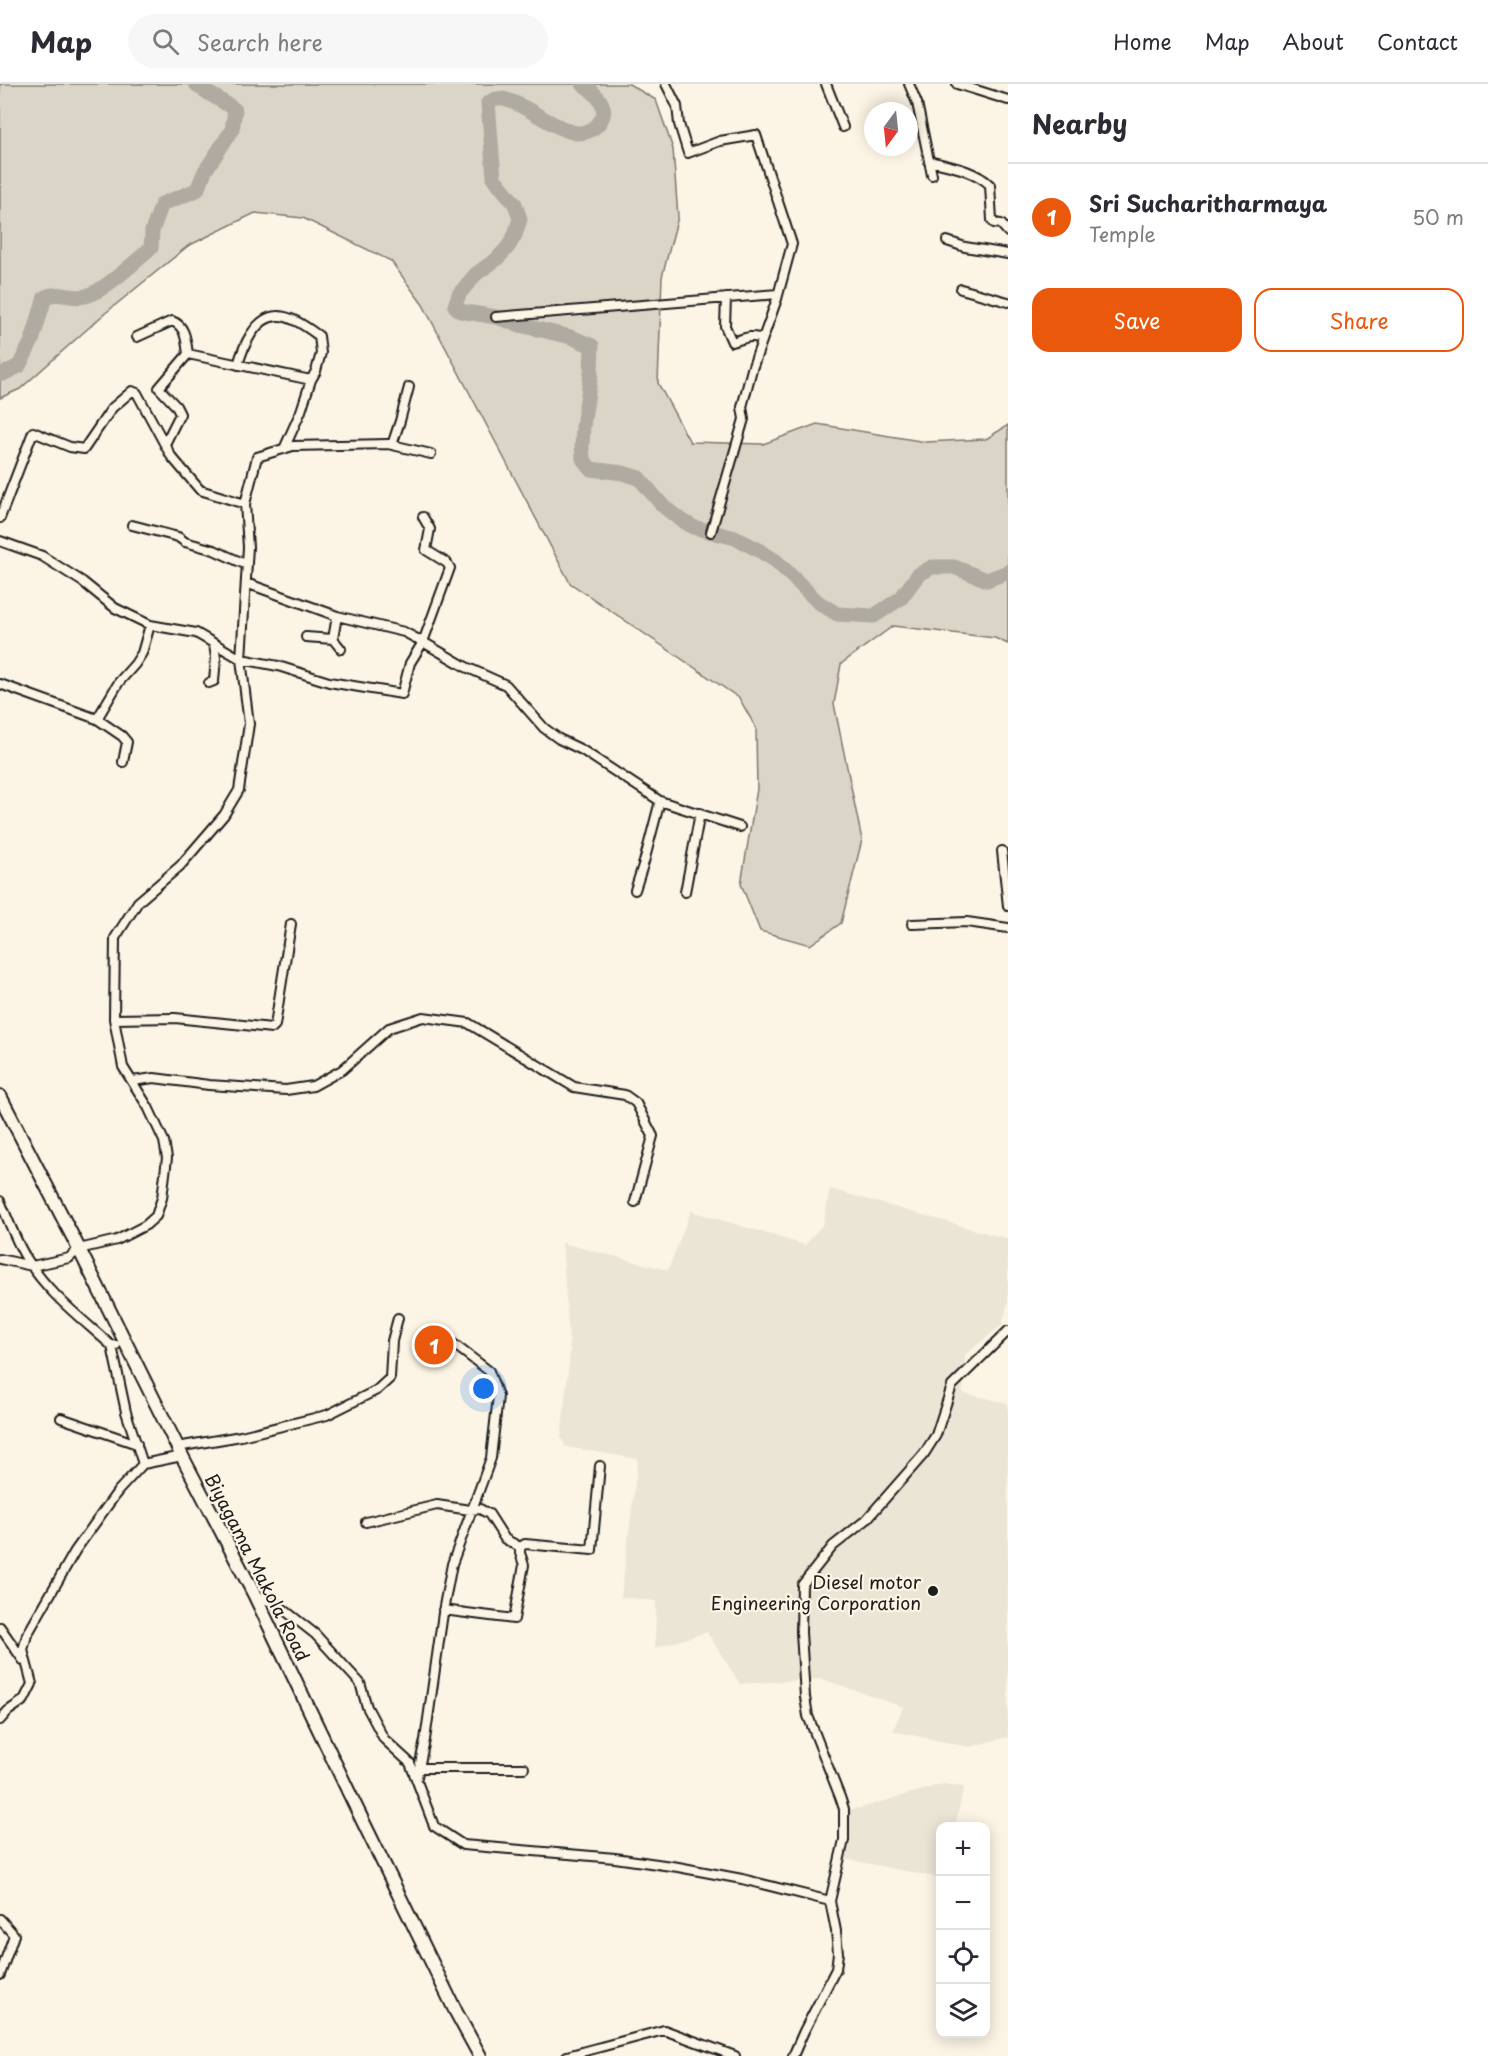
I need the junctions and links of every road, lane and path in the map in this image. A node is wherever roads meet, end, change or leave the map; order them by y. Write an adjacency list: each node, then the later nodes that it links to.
1 (666, 84): 13 (street)
2 (826, 84): 6 (street)
3 (909, 84): 7 (street)
4 (957, 84): 5 (street)
5 (1008, 100)
6 (843, 127)
7 (929, 161): 8 (street); 9 (street)
8 (932, 175)
9 (1008, 232)
10 (947, 241): 11 (street)
11 (1008, 254)
12 (961, 289): 15 (street)
13 (778, 294): 14 (street); 18 (street)
14 (726, 298): 16 (street); 18 (street)
15 (1008, 302)
16 (496, 316)
17 (137, 337): 19 (street)
18 (762, 339): 31 (street)
19 (188, 354): 20 (street); 23 (street)
20 (238, 365): 21 (street); 21 (street)
21 (311, 380): 25 (street)
22 (409, 387): 24 (street)
23 (165, 444): 27 (street); 28 (street)
24 (392, 445): 25 (street); 26 (street)
25 (284, 449): 27 (street)
26 (431, 454)
27 (245, 504): 33 (street)
28 (0, 518)
29 (423, 518): 39 (street)
30 (132, 525): 33 (street)
31 (711, 532)
32 (0, 541): 36 (street)
33 (247, 565): 34 (street)
34 (246, 583): 35 (street); 42 (street)
35 (337, 616): 38 (street); 39 (street)
36 (150, 625): 40 (street); 45 (street)
37 (306, 637): 38 (street)
38 (333, 639): 41 (street)
39 (423, 642): 42 (street); 47 (street)
40 (214, 644): 42 (street); 43 (street)
41 (341, 649)
42 (241, 659): 57 (street)
43 (209, 683)
44 (0, 684): 45 (street)
45 (97, 719): 46 (street)
46 (123, 762)
47 (660, 801): 48 (street); 51 (street)
48 (700, 813): 49 (street); 52 (street)
49 (740, 827)
50 (1002, 851): 53 (street)
51 (635, 890)
52 (685, 892)
53 (1008, 906)
54 (291, 924): 57 (street)
55 (912, 924): 56 (street)
56 (1008, 928)
57 (114, 1019): 58 (street)
58 (132, 1081): 61 (street); 62 (street)
59 (0, 1096): 62 (main road, Biyagama Makola Road)
60 (0, 1201): 64 (street)
61 (635, 1202)
62 (79, 1249): 64 (street); 68 (main road, Biyagama Makola Road)
63 (0, 1259): 64 (street)
64 (32, 1266): 69 (street)
65 (398, 1318): 72 (street)
66 (1008, 1331): 86 (street)
67 (443, 1336): 75 (street)
68 (126, 1342): 69 (street); 72 (main road, Biyagama Makola Road)
69 (112, 1346): 71 (street)
70 (61, 1418): 71 (street)
71 (137, 1444): 73 (street)
72 (179, 1452): 73 (street); 78 (main road, Biyagama Makola Road)
73 (143, 1464): 81 (street)
74 (600, 1466): 77 (street)
75 (470, 1510): 76 (street); 77 (street); 79 (street)
76 (366, 1522)
77 (520, 1547): 79 (street)
78 (254, 1594): 85 (street); 89 (main road, Biyagama Makola Road)
79 (443, 1610): 83 (street)
80 (0, 1627): 81 (street)
81 (26, 1665): 82 (street)
82 (0, 1720)
83 (419, 1768): 84 (street); 85 (street)
84 (524, 1768)
85 (416, 1778): 86 (street)
86 (830, 1901): 92 (street)
87 (0, 1919): 88 (street)
88 (0, 1974)
89 (480, 2056)
90 (567, 2056): 91 (street)
91 (735, 2056)
92 (793, 2056)

